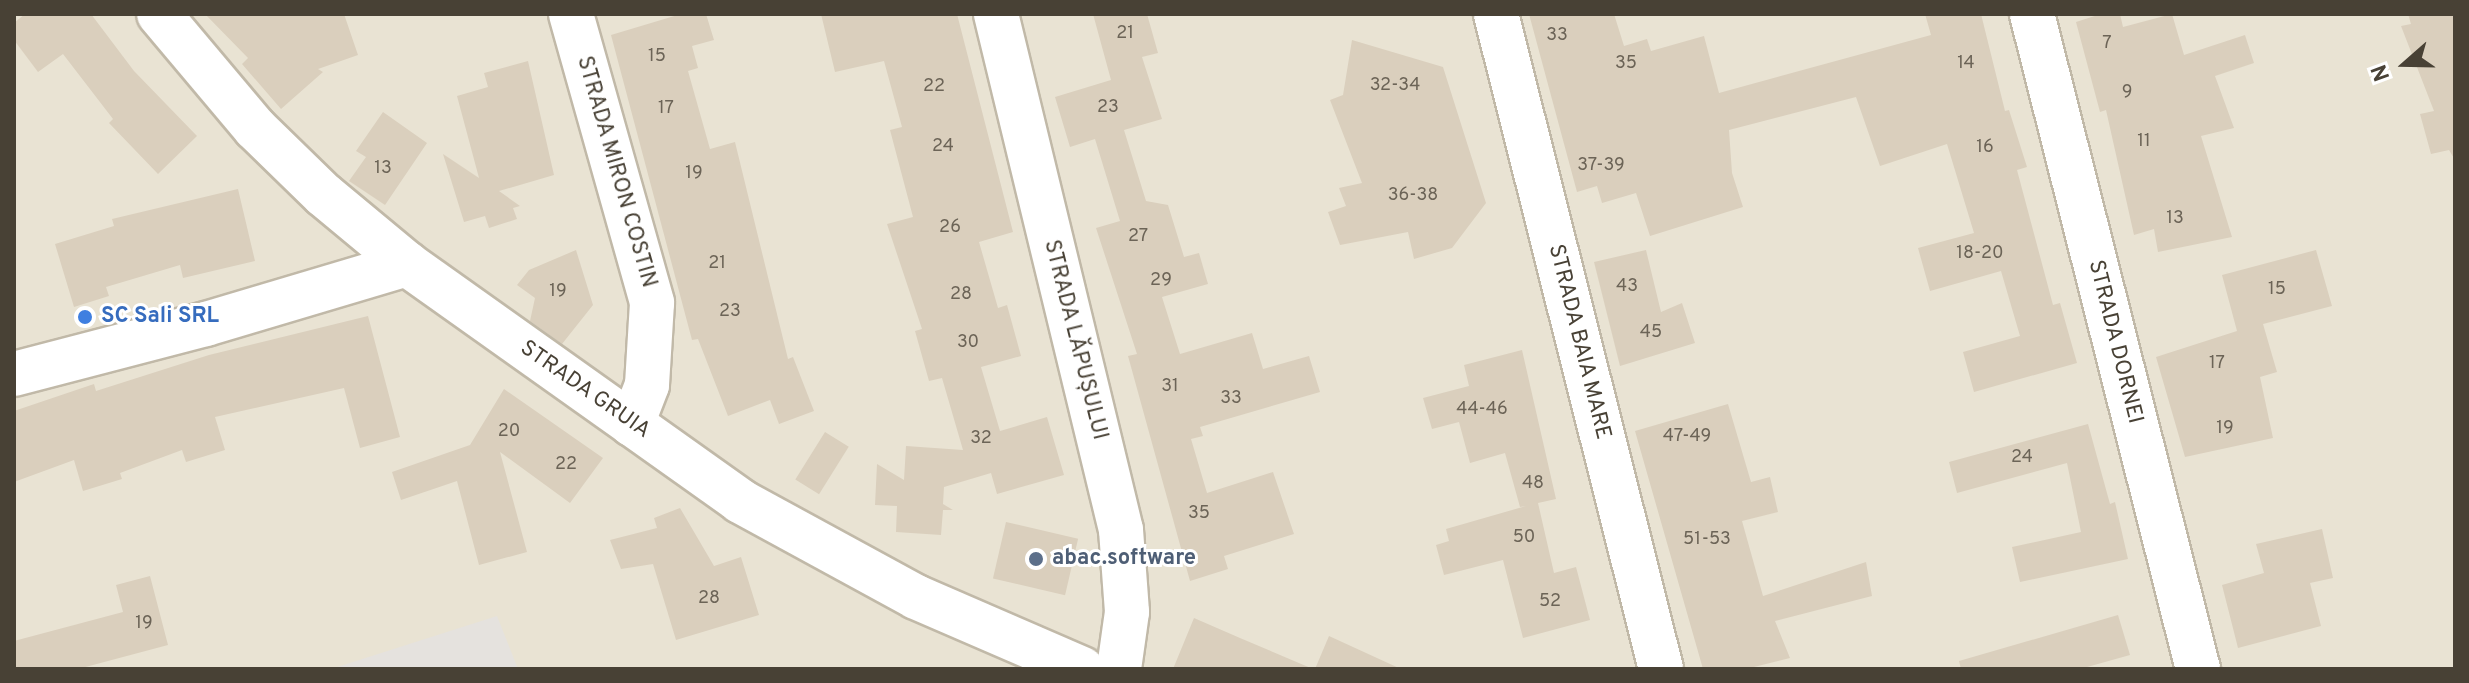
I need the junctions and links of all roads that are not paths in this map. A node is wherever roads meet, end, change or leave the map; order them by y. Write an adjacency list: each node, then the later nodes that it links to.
1 (159, 14): 6 (street, STRADA GRUIA)
2 (571, 14): 8 (street, STRADA MIRON COSTIN)
3 (996, 14): 10 (street, STRADA LĂPUȘULUI)
4 (1496, 14): 11 (street, STRADA BAIA MARE)
5 (2032, 14): 12 (street, STRADA DORNEI)
6 (407, 264): 7 (street); 8 (street, STRADA GRUIA)
7 (14, 374)
8 (632, 424): 9 (street, STRADA GRUIA)
9 (1082, 669)
10 (1119, 669)
11 (1661, 669)
12 (2198, 669)

